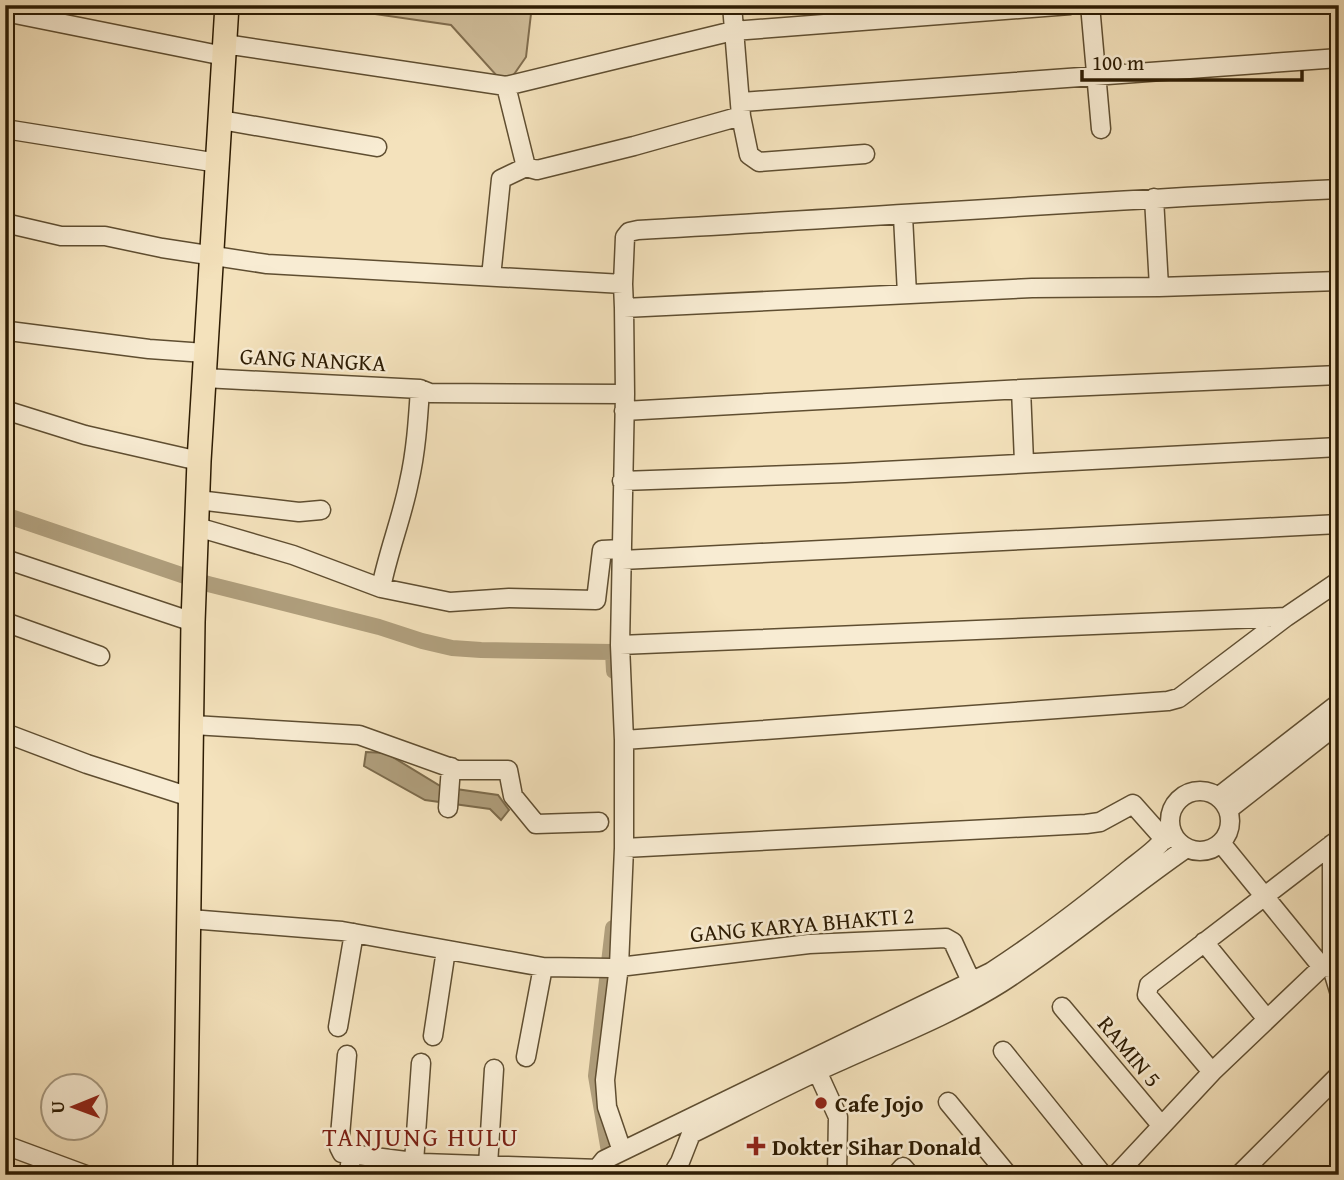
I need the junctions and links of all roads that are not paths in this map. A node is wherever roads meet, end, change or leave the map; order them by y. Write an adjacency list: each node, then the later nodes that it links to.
1 (227, 5): 7 (main road)
2 (732, 5): 6 (street)
3 (1070, 5): 6 (street)
4 (1090, 5): 9 (street)
5 (5, 12): 7 (street)
6 (733, 31): 10 (street); 11 (street)
7 (225, 50): 10 (street); 12 (main road)
8 (1339, 58): 9 (street)
9 (1098, 75): 11 (street); 14 (street)
10 (506, 86): 18 (street)
11 (742, 109): 16 (street); 18 (street)
12 (221, 120): 15 (street); 17 (main road)
13 (5, 129): 17 (street)
14 (1101, 129)
15 (377, 147)
16 (865, 154)
17 (218, 163): 23 (main road)
18 (526, 167): 24 (street)
19 (1339, 189): 20 (street)
20 (1154, 198): 21 (street); 27 (street)
21 (904, 216): 26 (street); 28 (street)
22 (5, 223): 23 (street)
23 (213, 256): 24 (street); 31 (main road)
24 (491, 277): 26 (street)
25 (1339, 281): 27 (street)
26 (623, 284): 29 (street)
27 (1159, 287): 28 (street)
28 (907, 294): 29 (street)
29 (624, 308): 36 (street)
30 (9, 331): 31 (street)
31 (205, 353): 33 (main road)
32 (1339, 375): 34 (street, GANG NANGKA)
33 (204, 378): 35 (street, GANG NANGKA); 39 (main road)
34 (1021, 389): 36 (street, GANG NANGKA); 40 (street)
35 (420, 394): 36 (street, GANG NANGKA); 49 (street)
36 (624, 403): 41 (street)
37 (5, 410): 39 (street)
38 (1339, 447): 40 (street)
39 (199, 461): 42 (main road)
40 (1024, 462): 41 (street)
41 (622, 481): 46 (street)
42 (198, 500): 43 (street); 45 (main road)
43 (321, 510)
44 (1339, 524): 46 (street)
45 (197, 527): 49 (street); 52 (main road)
46 (622, 555): 49 (street); 53 (street)
47 (5, 559): 52 (street)
48 (1339, 581): 50 (street)
49 (381, 588)
50 (1286, 617): 53 (street); 59 (street)
51 (5, 622): 54 (street)
52 (193, 622): 57 (main road)
53 (620, 645): 59 (street)
54 (100, 656)
55 (1339, 702): 62 (street)
56 (1339, 723): 62 (street)
57 (193, 725): 60 (street); 61 (main road)
58 (5, 733): 61 (street)
59 (624, 740): 68 (street)
60 (451, 767): 63 (street); 64 (street)
61 (190, 797): 71 (main road)
62 (1223, 803): 65 (street); 67 (street)
63 (448, 808)
64 (599, 822)
65 (1168, 836): 68 (street); 69 (street); 78 (street)
66 (1335, 841): 70 (street); 77 (street)
67 (1221, 843): 69 (street); 70 (street)
68 (624, 848): 76 (street)
69 (1185, 849): 89 (street)
70 (1265, 896): 73 (street); 77 (street)
71 (190, 919): 72 (street); 103 (main road)
72 (354, 933): 74 (street); 82 (street)
73 (1204, 942): 81 (street); 90 (street)
74 (446, 950): 75 (street); 83 (street)
75 (543, 967): 76 (street); 86 (street)
76 (609, 968): 78 (street, GANG KARYA BHAKTI 2); 97 (street)
77 (1331, 968): 79 (street); 81 (street)
78 (971, 981): 94 (street)
79 (1339, 990)
80 (1062, 1007): 93 (street, RAMIN 5)
81 (1266, 1018): 90 (street)
82 (338, 1027)
83 (433, 1036)
84 (1003, 1051): 110 (street)
85 (347, 1055): 96 (street)
86 (526, 1058)
87 (421, 1063): 99 (street)
88 (494, 1069): 98 (street)
89 (817, 1071): 94 (street); 106 (street)
90 (1212, 1072): 93 (street)
91 (1339, 1075): 100 (street)
92 (948, 1102): 109 (street)
93 (1161, 1125): 101 (street)
94 (687, 1128): 97 (street); 105 (street)
95 (5, 1145): 102 (street)
96 (351, 1154): 99 (street); 104 (street)
97 (609, 1161): 98 (street)
98 (488, 1165): 99 (street)
99 (419, 1166)
100 (1249, 1171)
101 (1126, 1172)
102 (86, 1175)
103 (185, 1175)
104 (349, 1175)
105 (672, 1175)
106 (837, 1175)
107 (896, 1175): 108 (street)
108 (909, 1175)
109 (1008, 1175)
110 (1103, 1175)

